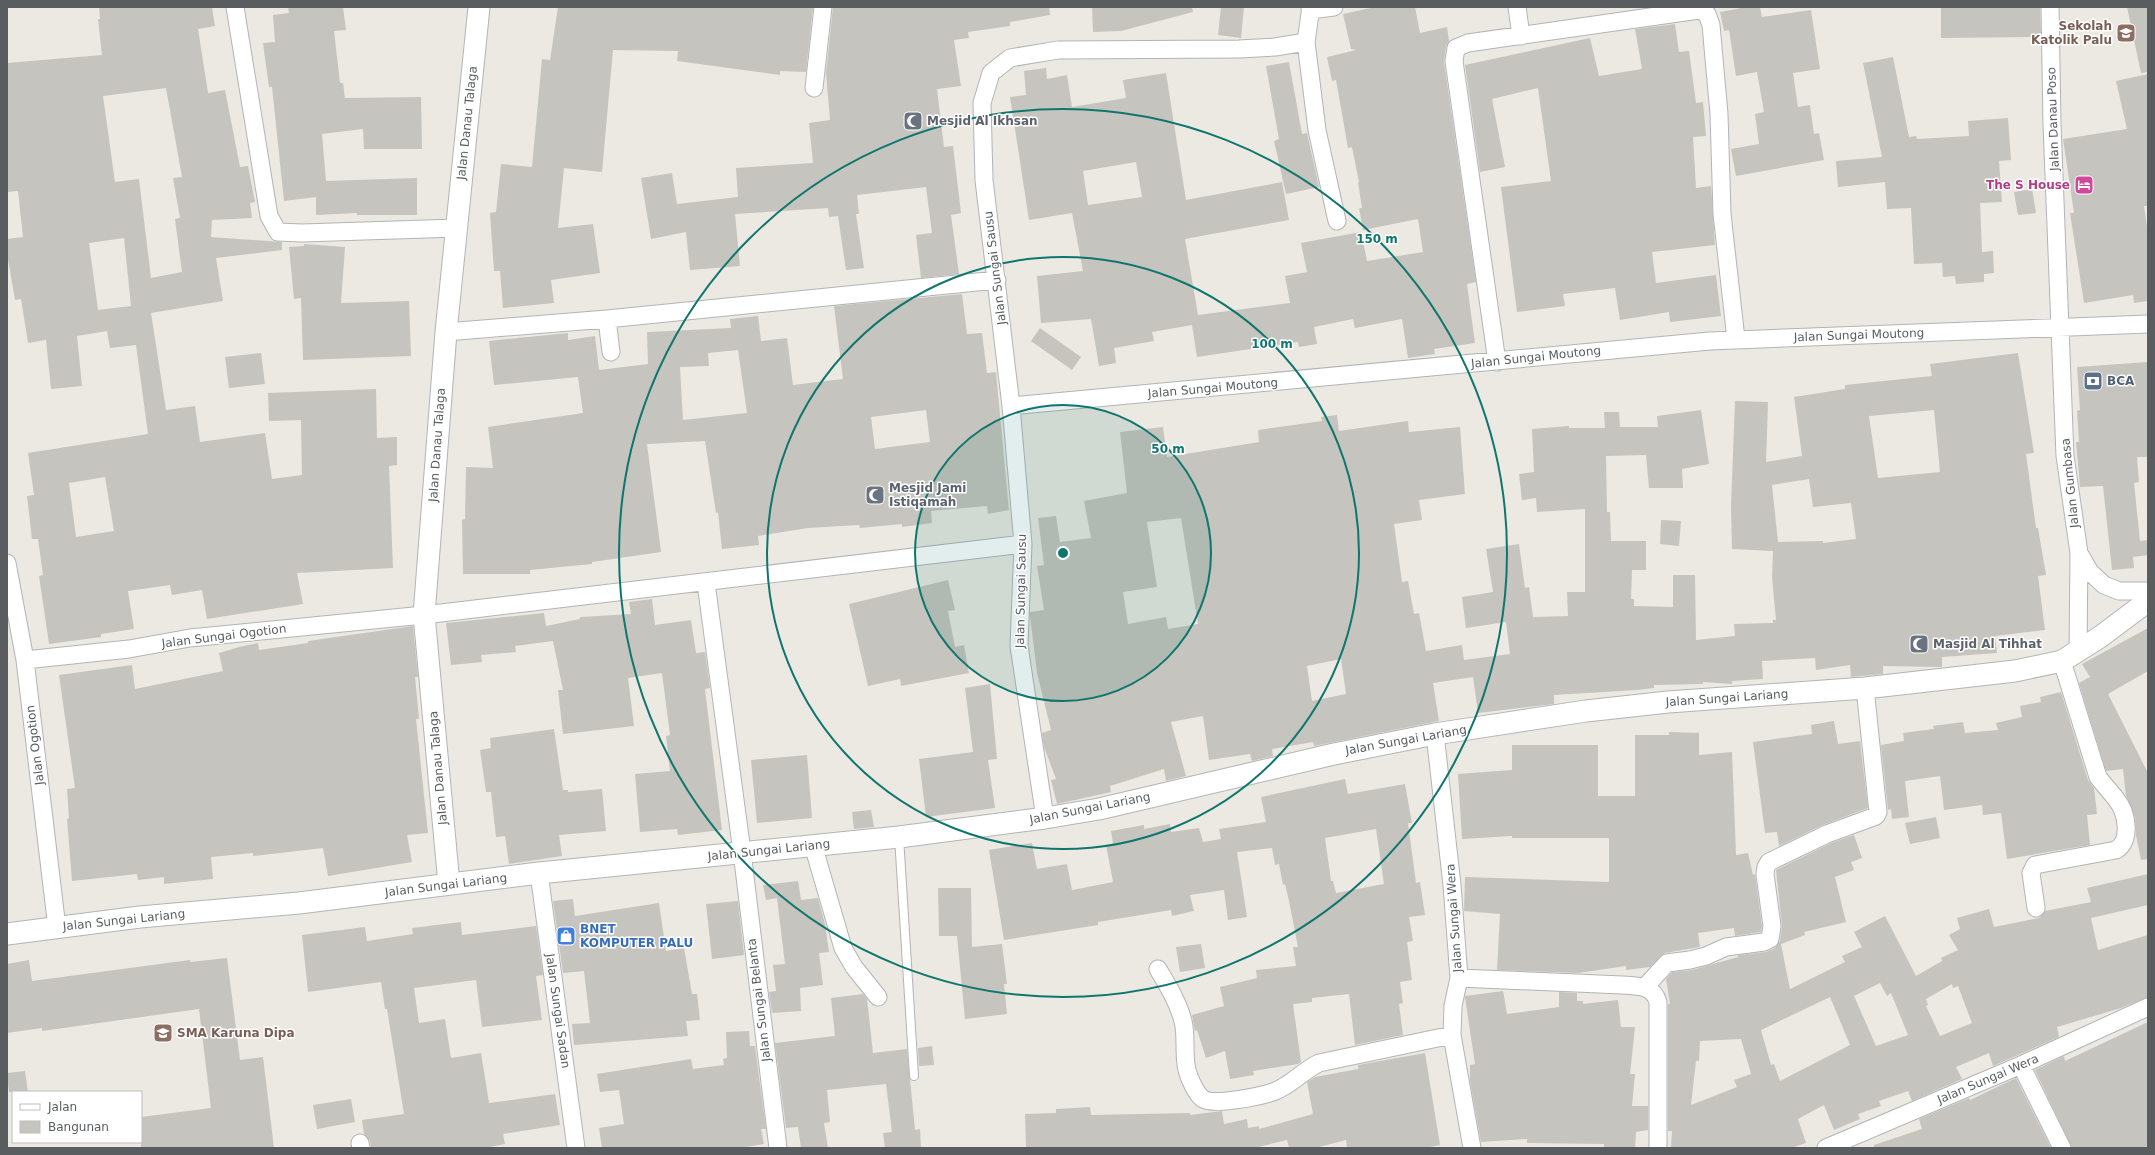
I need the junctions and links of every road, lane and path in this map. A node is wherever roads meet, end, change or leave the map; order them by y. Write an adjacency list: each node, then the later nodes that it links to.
1 (235, 7): 12 (street)
2 (479, 7): 12 (street, Jalan Danau Talaga)
3 (823, 7): 10 (street)
4 (1334, 7): 7 (street)
5 (1517, 7): 8 (street)
6 (2050, 7): 16 (street, Jalan Danau Poso)
7 (1310, 9): 9 (street)
8 (1521, 36): 18 (street); 20 (street)
9 (1306, 42): 11 (street); 13 (street, Jalan Sungai Sausu)
10 (814, 88)
11 (1337, 221)
12 (457, 228): 17 (street, Jalan Danau Talaga)
13 (997, 280): 14 (street); 21 (street, Jalan Sungai Sausu)
14 (607, 319): 17 (street); 19 (street)
15 (2148, 324): 16 (street, Jalan Sungai Moutong)
16 (2061, 327): 18 (street, Jalan Sungai Moutong); 23 (street, Jalan Gumbasa)
17 (446, 332): 28 (street, Jalan Danau Talaga)
18 (1736, 339): 20 (street, Jalan Sungai Moutong)
19 (611, 352)
20 (1497, 362): 21 (street, Jalan Sungai Moutong)
21 (1011, 406): 22 (street, Jalan Sungai Sausu)
22 (1023, 544): 25 (street, Jalan Sungai Ogotion); 33 (street, Jalan Sungai Sausu)
23 (2079, 553): 26 (street, Jalan Gumbasa); 29 (street)
24 (7, 563): 30 (street, Jalan Ogotion)
25 (706, 583): 28 (street, Jalan Sungai Ogotion); 36 (street, Jalan Sungai Belanta)
26 (2148, 591)
27 (2148, 601): 29 (street, Jalan Sungai Lariang)
28 (424, 615): 30 (street, Jalan Sungai Ogotion); 38 (street, Jalan Danau Talaga)
29 (2070, 657): 31 (street, Jalan Sungai Lariang); 39 (street)
30 (25, 660): 40 (street, Jalan Ogotion)
31 (1865, 688): 32 (street, Jalan Sungai Lariang); 44 (street)
32 (1435, 734): 33 (street, Jalan Sungai Lariang); 43 (street, Jalan Sungai Wera)
33 (1045, 818): 34 (street, Jalan Sungai Lariang)
34 (899, 837): 35 (street, Jalan Sungai Lariang); 49 (lane)
35 (813, 845): 36 (street, Jalan Sungai Lariang); 45 (street)
36 (742, 852): 37 (street, Jalan Sungai Lariang); 51 (street, Jalan Sungai Belanta)
37 (539, 873): 38 (street, Jalan Sungai Lariang); 50 (street, Jalan Sungai Sadan)
38 (449, 884): 40 (street, Jalan Sungai Lariang)
39 (2036, 908)
40 (57, 928): 41 (street, Jalan Sungai Lariang)
41 (7, 934)
42 (1158, 969): 47 (street)
43 (1458, 978): 44 (street); 47 (street, Jalan Sungai Wera)
44 (1645, 987): 53 (street)
45 (878, 997)
46 (2148, 1007): 48 (street, Jalan Sungai Wera)
47 (1452, 1034): 52 (street, Jalan Sungai Wera)
48 (2021, 1065): 54 (street, Jalan Sungai Wera); 55 (street)
49 (914, 1076)
50 (576, 1148)
51 (778, 1148)
52 (1472, 1148)
53 (1658, 1148)
54 (1826, 1148)
55 (2062, 1148)

